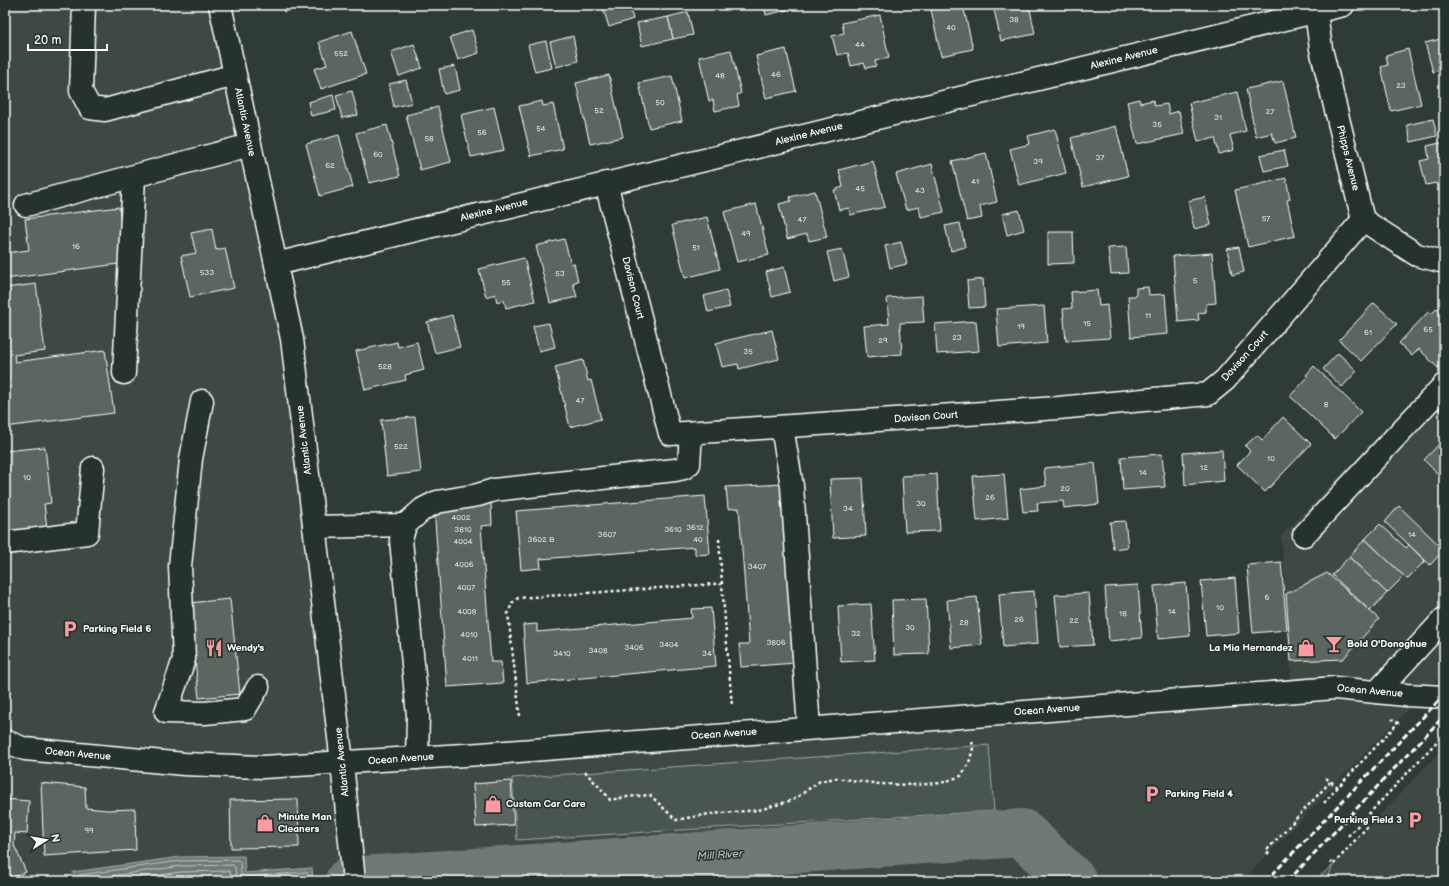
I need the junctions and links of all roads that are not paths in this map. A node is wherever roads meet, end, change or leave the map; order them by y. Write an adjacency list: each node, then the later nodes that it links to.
1 (84, 5): 5 (street)
2 (220, 5): 5 (street, Atlantic Avenue)
3 (1343, 5): 4 (street, Alexine Avenue)
4 (1316, 8): 8 (street, Alexine Avenue); 10 (street, Phipps Avenue)
5 (235, 75): 6 (street, Atlantic Avenue)
6 (250, 146): 7 (street); 12 (street, Atlantic Avenue)
7 (134, 177): 9 (street); 13 (street)
8 (606, 183): 12 (street, Alexine Avenue); 17 (street, Davison Court)
9 (26, 205)
10 (1363, 220): 11 (street); 16 (street, Davison Court)
11 (1444, 262)
12 (276, 264): 20 (street, Atlantic Avenue)
13 (124, 373)
14 (1444, 385): 21 (street)
15 (202, 401): 24 (street)
16 (782, 427): 17 (street, Davison Court); 27 (street)
17 (691, 433): 19 (street)
18 (93, 468): 22 (street)
19 (404, 525): 20 (street); 29 (street)
20 (314, 528): 30 (street, Atlantic Avenue)
21 (1304, 535)
22 (5, 543)
23 (1444, 619): 25 (street)
24 (258, 687)
25 (1377, 692): 26 (street, Ocean Avenue); 27 (street, Ocean Avenue)
26 (1444, 697)
27 (809, 728): 29 (street, Ocean Avenue)
28 (5, 741): 30 (street, Ocean Avenue)
29 (417, 758): 30 (street, Ocean Avenue)
30 (342, 763): 31 (street, Atlantic Avenue)
31 (353, 871)

